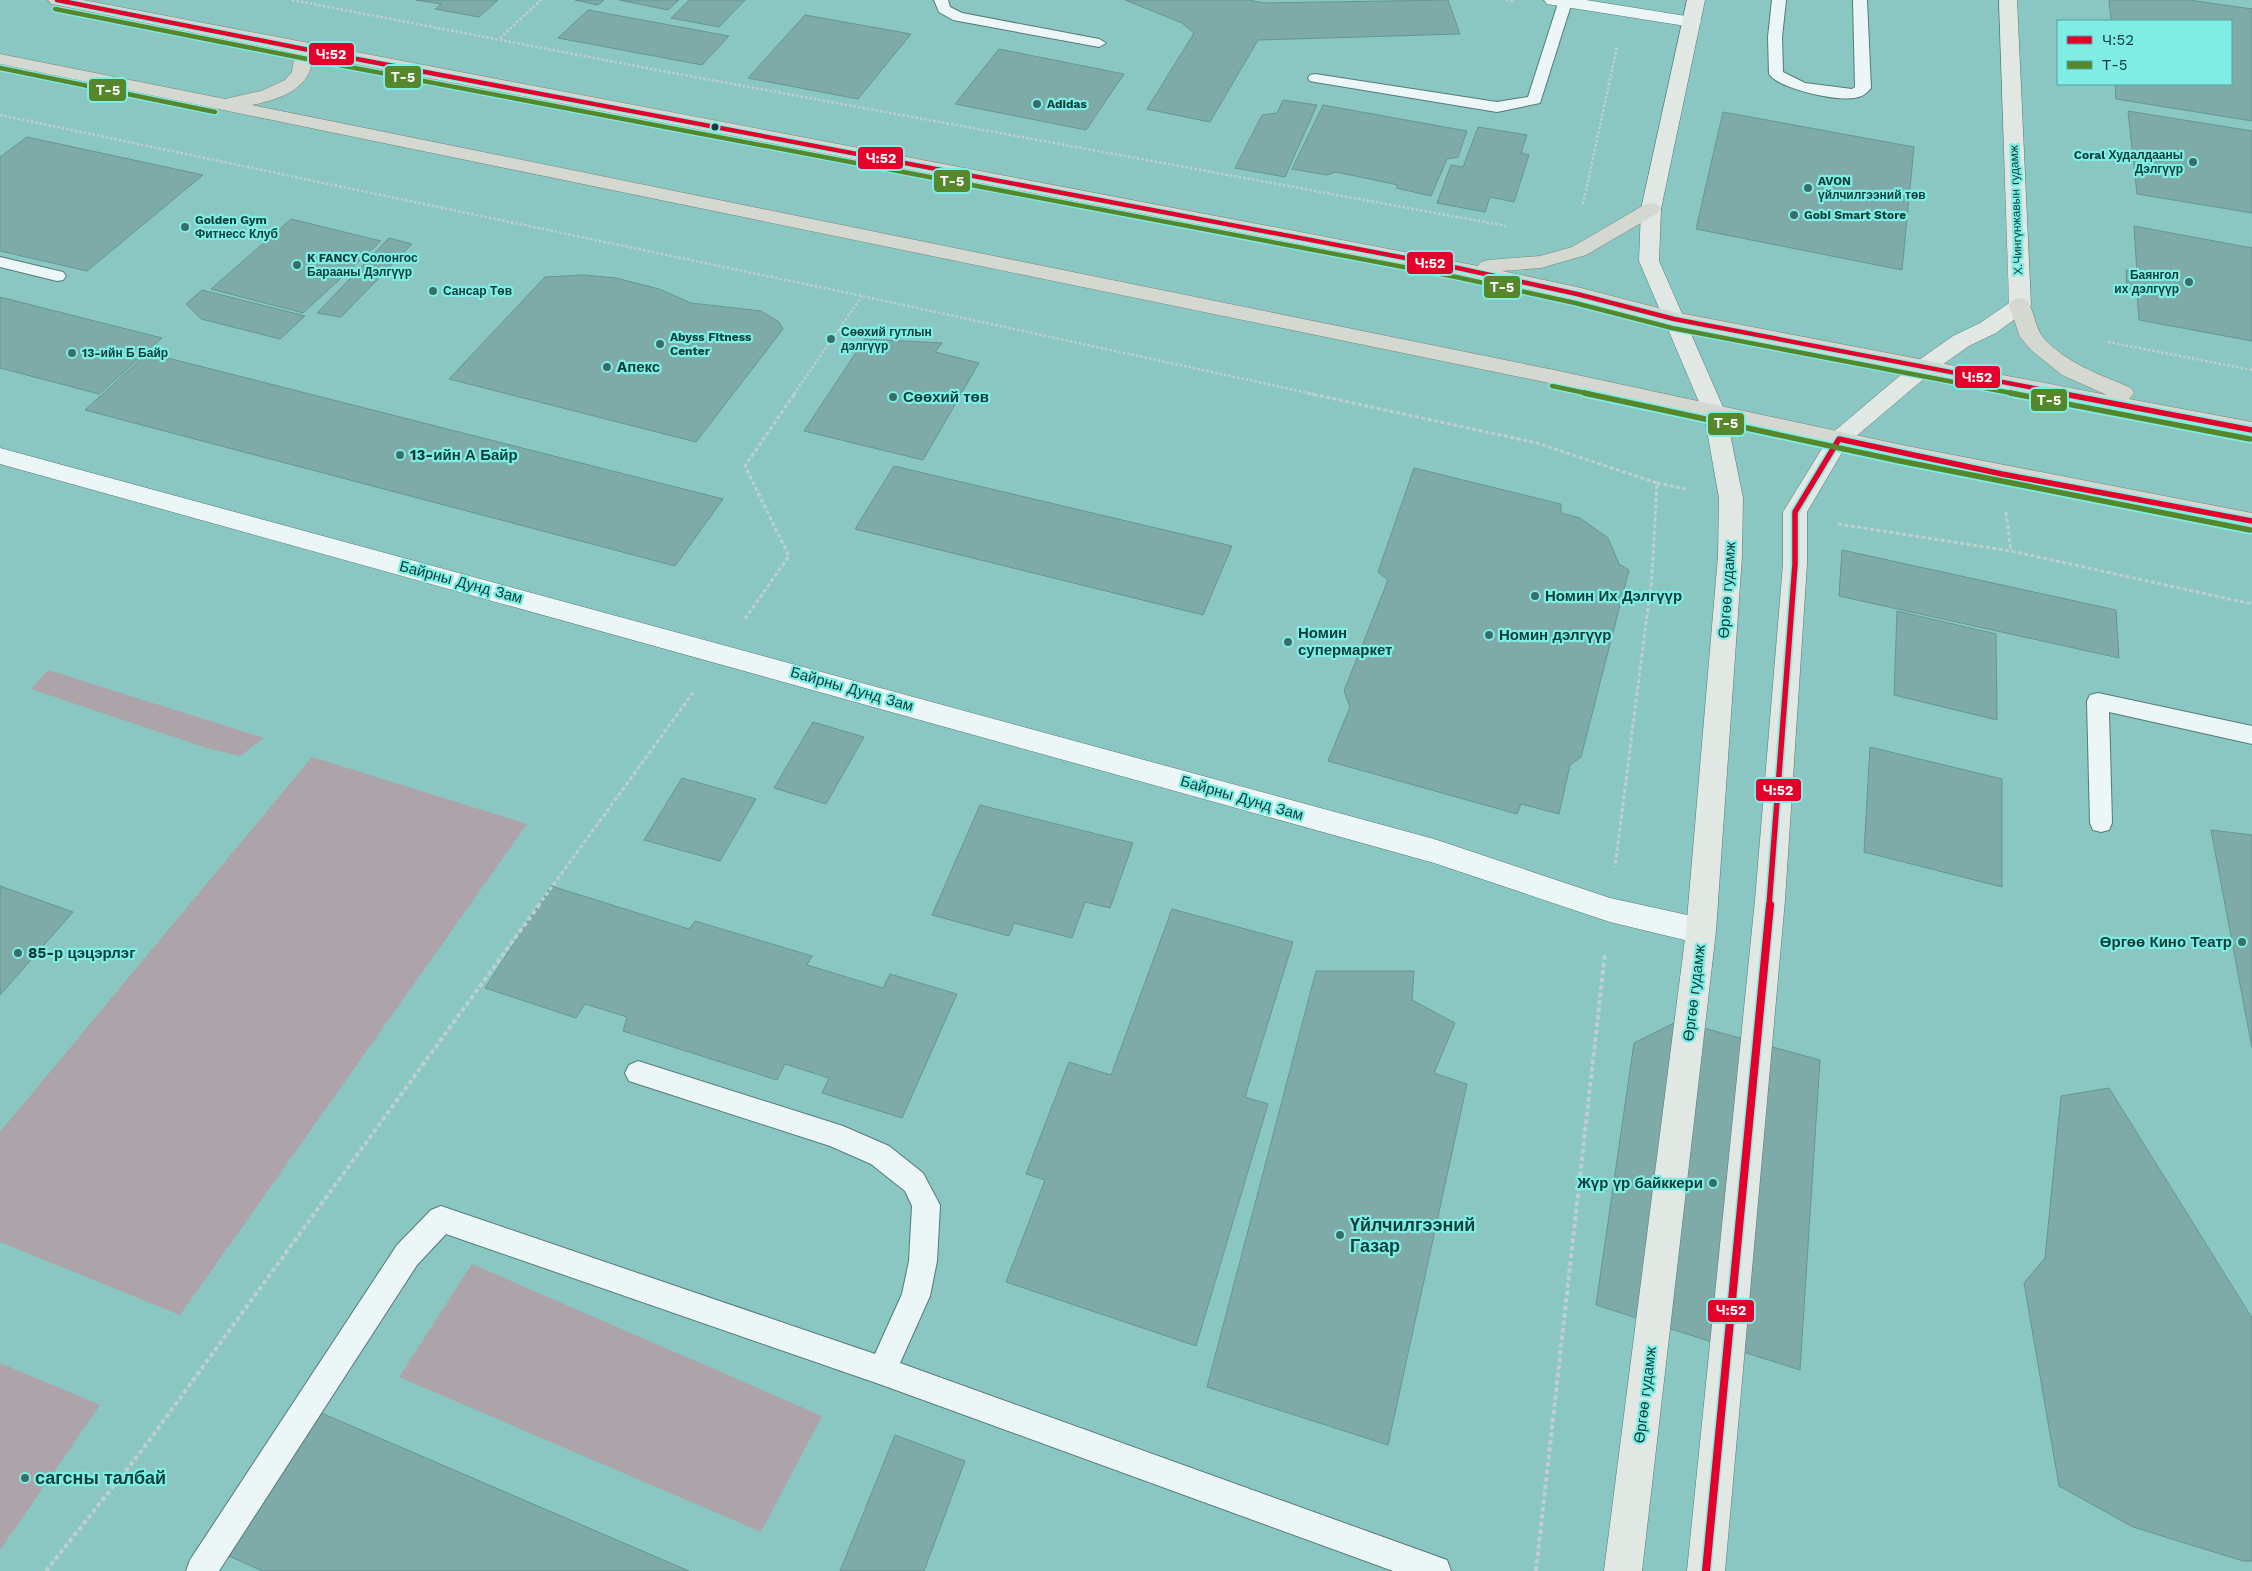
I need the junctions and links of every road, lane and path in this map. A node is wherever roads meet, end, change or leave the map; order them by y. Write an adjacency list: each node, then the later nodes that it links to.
1 (57, 0): 14 (main road)
2 (292, 0): 11 (path)
3 (541, 0): 11 (path)
4 (941, 0): 13 (lane)
5 (1696, 0): 10 (street)
6 (1779, 0): 7 (lane)
7 (1860, 0)
8 (2008, 0): 26 (street, Х.Чингүнжавын гудамж)
9 (1559, 1): 10 (street); 16 (lane)
10 (1692, 22): 19 (street)
11 (500, 38): 21 (path)
12 (1618, 42): 20 (path)
13 (1099, 43)
14 (304, 49): 17 (main road); 23 (main road)
15 (0, 59): 17 (main road)
16 (1315, 78)
17 (217, 103): 31 (main road)
18 (0, 115): 25 (path)
19 (1652, 209): 23 (main road); 27 (street)
20 (1581, 210)
21 (1511, 226)
22 (0, 262): 24 (lane)
23 (1458, 268): 27 (main road)
24 (57, 276)
25 (862, 296): 36 (path); 41 (path)
26 (2020, 305): 28 (main road); 29 (street)
27 (1674, 319): 29 (main road); 31 (street, Өргөө гудамж)
28 (2039, 345): 30 (path); 32 (main road)
29 (1924, 366): 32 (main road); 34 (street)
30 (2252, 370)
31 (1715, 414): 34 (main road); 37 (street, Өргөө гудамж)
32 (2172, 414): 33 (main road)
33 (2252, 430)
34 (1839, 439): 38 (street); 39 (main road)
35 (0, 456): 41 (street, Байрны Дунд Зам)
36 (1657, 483): 37 (path); 44 (path)
37 (1731, 498): 45 (street, Өргөө гудамж)
38 (1795, 512): 40 (path); 53 (street)
39 (2252, 521)
40 (2252, 604)
41 (722, 653): 44 (street, Байрны Дунд Зам); 48 (path)
42 (2252, 734): 43 (lane)
43 (2101, 823)
44 (1610, 910): 45 (street, Байрны Дунд Зам); 51 (path)
45 (1701, 931): 52 (street, Өргөө гудамж)
46 (638, 1073): 47 (lane)
47 (882, 1371): 49 (lane); 50 (lane)
48 (46, 1571)
49 (201, 1571)
50 (1436, 1571)
51 (1536, 1571)
52 (1623, 1571)
53 (1706, 1571)

